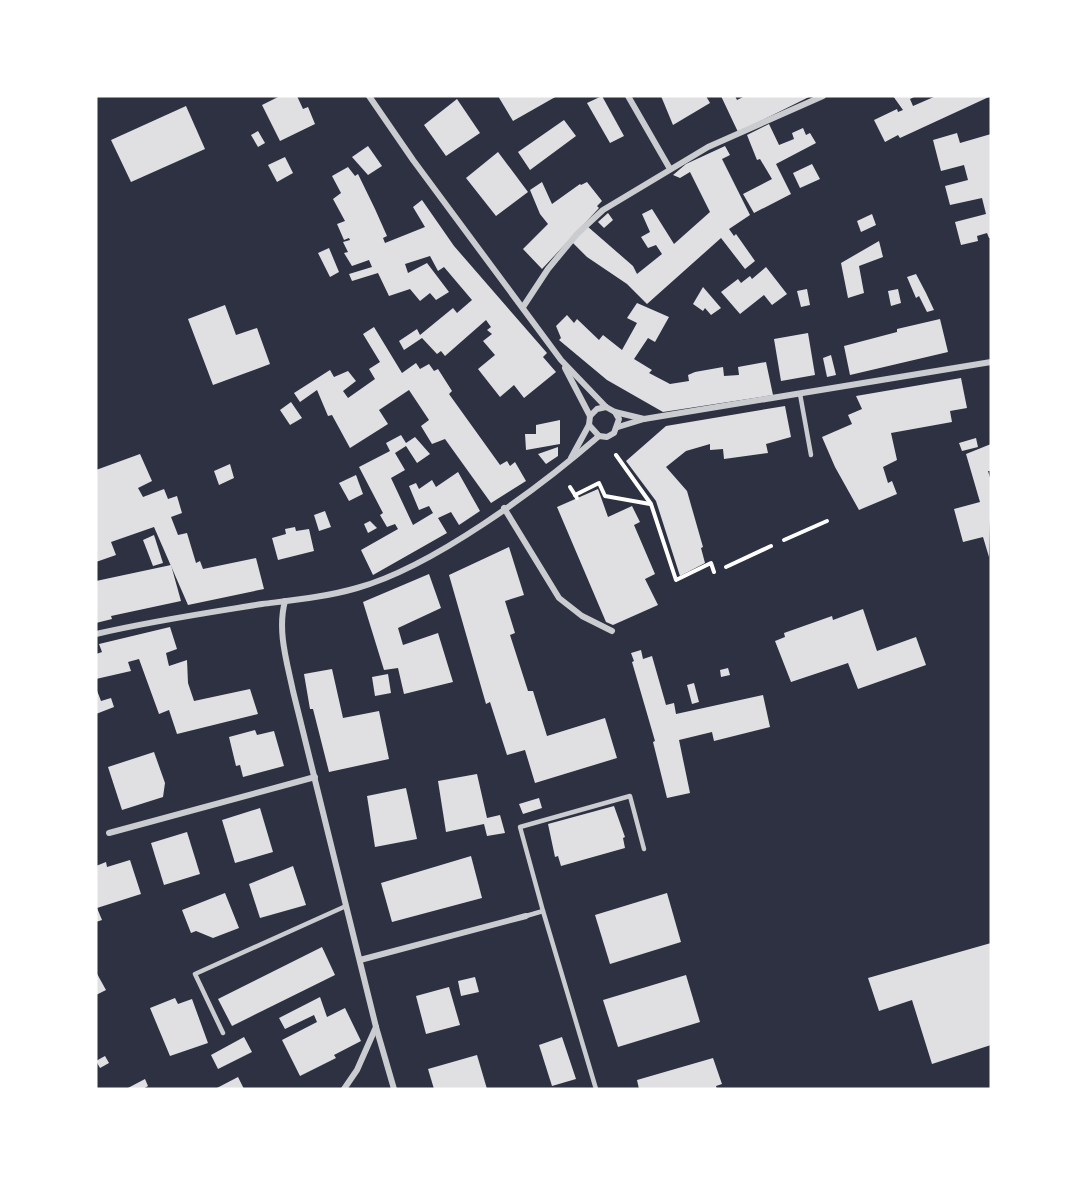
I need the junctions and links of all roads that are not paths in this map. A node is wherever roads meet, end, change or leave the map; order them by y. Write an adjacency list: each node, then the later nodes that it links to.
1 (369, 96): 5 (street)
2 (628, 96): 4 (street)
3 (823, 96): 4 (street)
4 (670, 169): 5 (street)
5 (523, 307): 6 (street)
6 (561, 360): 9 (street); 11 (street)
7 (991, 362): 8 (street)
8 (800, 394): 12 (street); 16 (lane)
9 (606, 407): 10 (street); 11 (street)
10 (615, 412): 12 (street); 14 (street)
11 (590, 416): 13 (street)
12 (644, 419): 14 (street)
13 (589, 425): 15 (street); 17 (street)
14 (618, 427): 15 (street)
15 (599, 436): 17 (street)
16 (811, 455)
17 (568, 463): 18 (street)
18 (504, 508): 19 (street); 20 (street)
19 (285, 601): 21 (street); 22 (street)
20 (612, 631)
21 (96, 634)
22 (315, 777): 23 (street); 25 (street)
23 (109, 833)
24 (644, 849): 26 (lane)
25 (346, 906): 28 (street); 30 (lane)
26 (543, 912): 27 (lane); 33 (lane)
27 (526, 916): 28 (street)
28 (360, 960): 29 (street)
29 (376, 1027): 31 (street); 32 (street)
30 (223, 1033)
31 (344, 1089)
32 (394, 1089)
33 (596, 1089)

